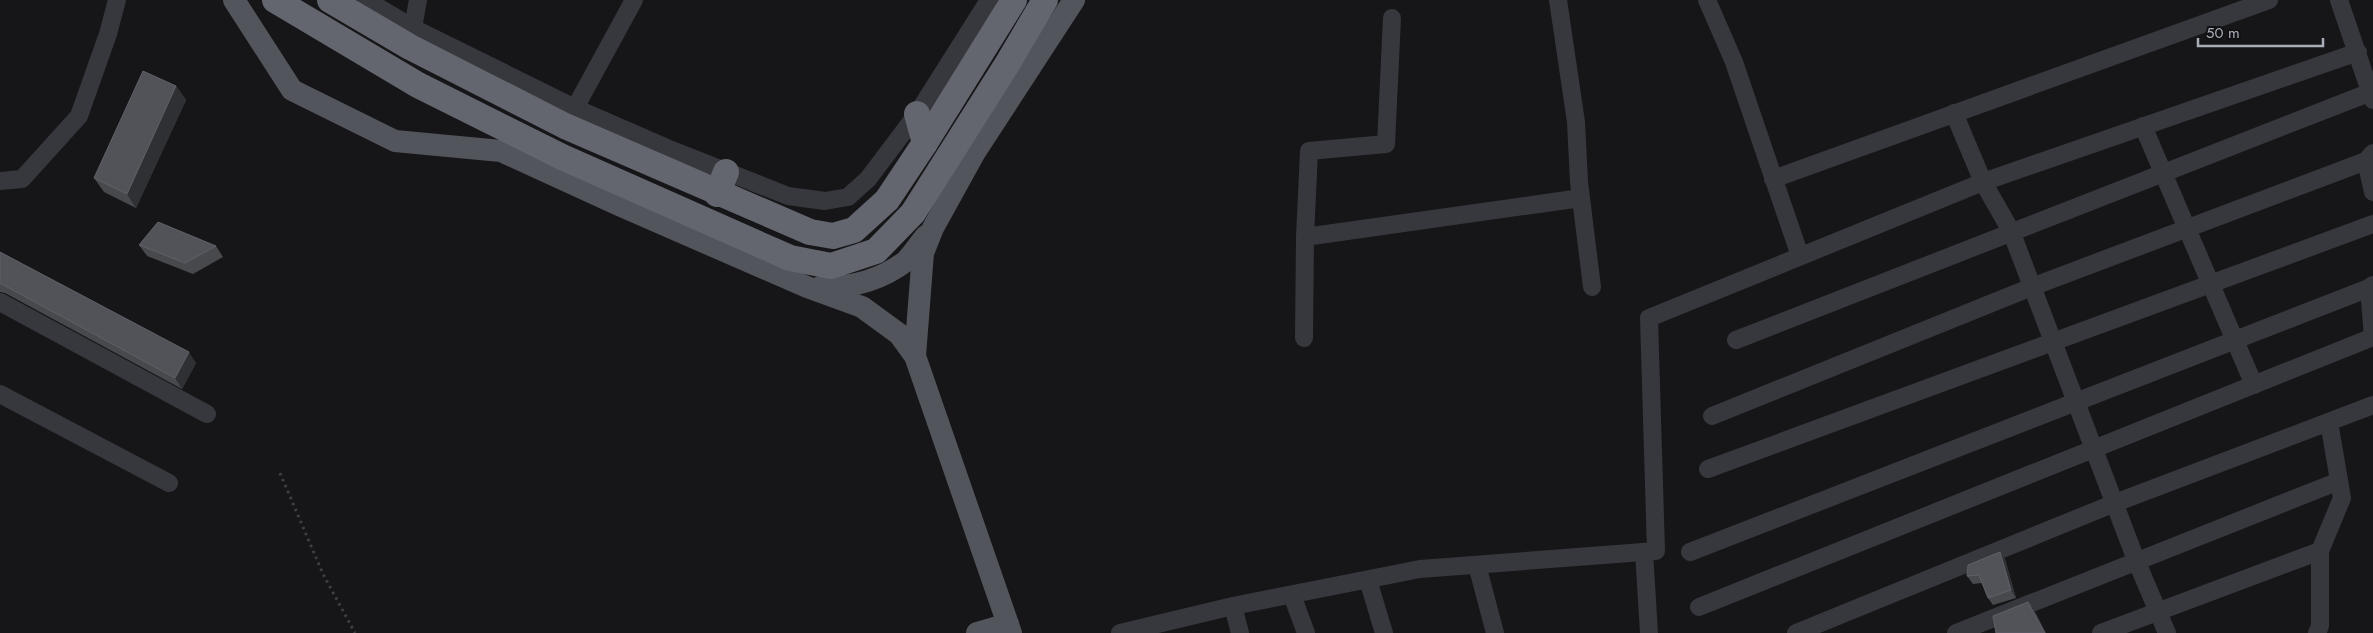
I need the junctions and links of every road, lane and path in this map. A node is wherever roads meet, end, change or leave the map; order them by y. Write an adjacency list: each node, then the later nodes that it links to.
1 (117, 0): 28 (street)
2 (274, 0): 9 (highway)
3 (330, 0): 30 (highway)
4 (366, 0): 17 (street)
5 (418, 0): 17 (street)
6 (634, 0): 20 (street)
7 (990, 0): 22 (street)
8 (1014, 0): 24 (highway)
9 (1045, 0)
10 (1074, 0): 34 (main road)
11 (1558, 0): 32 (street)
12 (1707, 0): 27 (street)
13 (2269, 0): 21 (street)
14 (2339, 0): 18 (street)
15 (233, 1): 42 (main road)
16 (1392, 18): 37 (street)
17 (413, 28): 20 (street)
18 (2358, 52): 19 (street); 23 (street)
19 (2372, 96): 26 (street)
20 (575, 108): 30 (street)
21 (1954, 113): 27 (street); 29 (street)
22 (917, 114): 24 (highway); 30 (street)
23 (2143, 126): 26 (street); 29 (street)
24 (925, 143): 30 (highway)
25 (2369, 156): 31 (street); 35 (street)
26 (2163, 172): 35 (street); 36 (street)
27 (1773, 179): 38 (street)
28 (0, 181)
29 (1983, 182): 36 (street); 38 (street)
30 (721, 183)
31 (2373, 192)
32 (1581, 198): 37 (street); 43 (street)
33 (2373, 224): 39 (street)
34 (933, 228): 42 (main road); 49 (main road)
35 (2187, 228): 39 (street); 40 (street)
36 (2012, 231): 40 (street); 46 (street)
37 (1305, 238): 45 (street)
38 (1800, 256): 64 (street)
39 (2210, 283): 47 (street); 48 (street)
40 (2034, 286): 48 (street); 55 (street)
41 (2371, 286): 47 (street); 50 (street)
42 (808, 287): 49 (main road)
43 (1592, 287)
44 (0, 302): 54 (street)
45 (1304, 338)
46 (1736, 340)
47 (2235, 340): 50 (street); 52 (street)
48 (2054, 341): 52 (street); 58 (street)
49 (915, 356): 73 (main road)
50 (2254, 385): 57 (street)
51 (0, 394): 61 (street)
52 (2077, 403): 57 (street); 65 (street)
53 (2373, 404): 56 (street)
54 (207, 414)
55 (1712, 416)
56 (2330, 422): 60 (street); 62 (street)
57 (2094, 448): 62 (street); 71 (street)
58 (1708, 469)
59 (280, 473): 75 (path)
60 (2339, 481): 63 (street); 66 (street)
61 (169, 483)
62 (2115, 503): 66 (street); 83 (street)
63 (2320, 551): 72 (street); 87 (street)
64 (1644, 552): 67 (street); 82 (street)
65 (1690, 552)
66 (2136, 560): 72 (street); 84 (street)
67 (1477, 565): 68 (street); 81 (street)
68 (1368, 580): 69 (street); 80 (street)
69 (1292, 595): 70 (street); 79 (street)
70 (1233, 606): 74 (street); 78 (street)
71 (1699, 606)
72 (2158, 610): 85 (street); 86 (street)
73 (1009, 629): 76 (main road)
74 (1139, 631): 77 (street)
75 (355, 633)
76 (977, 633)
77 (1120, 633)
78 (1240, 633)
79 (1306, 633)
80 (1384, 633)
81 (1495, 633)
82 (1648, 633)
83 (1796, 633)
84 (1956, 633)
85 (2101, 633)
86 (2167, 633)
87 (2317, 633)

